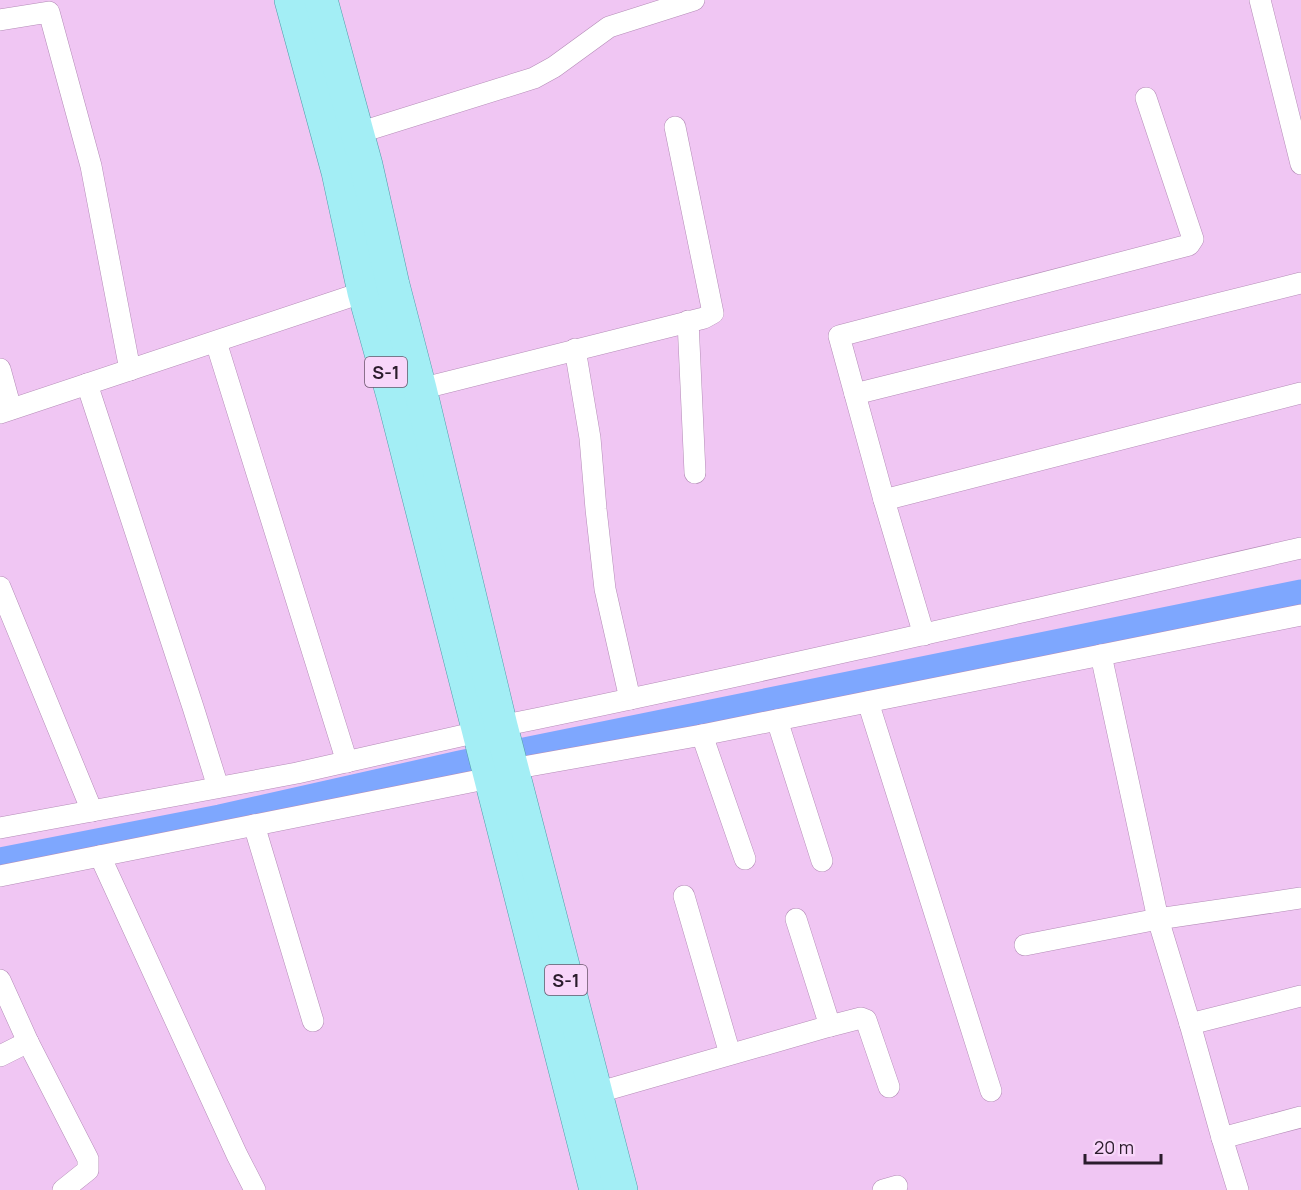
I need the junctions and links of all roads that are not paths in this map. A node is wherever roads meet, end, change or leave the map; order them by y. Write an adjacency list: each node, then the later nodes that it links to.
1 (291, 0): 10 (main road, S-1)
2 (321, 0): 8 (main road, S-1)
3 (694, 0): 8 (street)
4 (1260, 0): 9 (street)
5 (0, 20): 17 (street)
6 (1146, 98): 21 (street)
7 (675, 127): 13 (street)
8 (358, 133): 10 (main road, S-1)
9 (1301, 164)
10 (352, 168): 12 (main road, S-1); 19 (main road, S-1)
11 (1301, 283): 21 (street)
12 (364, 292): 14 (street); 33 (main road, S-1)
13 (688, 321): 15 (street); 23 (street)
14 (216, 342): 17 (street); 35 (street)
15 (575, 349): 19 (street); 30 (street)
16 (0, 369): 22 (street)
17 (130, 370): 18 (street)
18 (87, 384): 22 (street); 37 (street)
19 (420, 389): 33 (main road, S-1)
20 (1301, 393): 24 (street)
21 (855, 394): 24 (street)
22 (6, 411)
23 (695, 473)
24 (884, 500): 28 (street)
25 (1301, 548): 28 (street)
26 (0, 587): 38 (street)
27 (1301, 615): 29 (street)
28 (924, 635): 30 (street)
29 (1101, 655): 31 (street); 48 (street)
30 (630, 699): 33 (street)
31 (868, 702): 32 (street); 59 (street)
32 (777, 720): 34 (street); 43 (street)
33 (491, 735): 35 (street); 36 (main road, S-1)
34 (702, 735): 36 (street); 42 (street)
35 (347, 762): 37 (street)
36 (501, 773): 39 (street); 60 (main road, S-1); 65 (main road, S-1)
37 (218, 787): 38 (street)
38 (92, 811): 40 (street)
39 (254, 825): 41 (street); 52 (street)
40 (0, 828)
41 (100, 856): 44 (street); 64 (street)
42 (746, 859)
43 (822, 861)
44 (0, 876)
45 (684, 896): 56 (street)
46 (1301, 898): 48 (street)
47 (796, 919): 54 (street)
48 (1158, 919): 49 (street); 53 (street)
49 (1025, 945)
50 (0, 980): 55 (street)
51 (1301, 996): 53 (street)
52 (313, 1021)
53 (1190, 1024): 62 (street)
54 (830, 1026): 56 (street); 58 (street)
55 (28, 1042): 57 (street); 63 (street)
56 (730, 1054): 60 (street)
57 (0, 1056)
58 (889, 1087)
59 (991, 1091)
60 (596, 1093): 66 (main road, S-1)
61 (1301, 1117): 62 (street)
62 (1222, 1138): 67 (street)
63 (63, 1190)
64 (255, 1190)
65 (596, 1190)
66 (621, 1190)
67 (1238, 1190)

